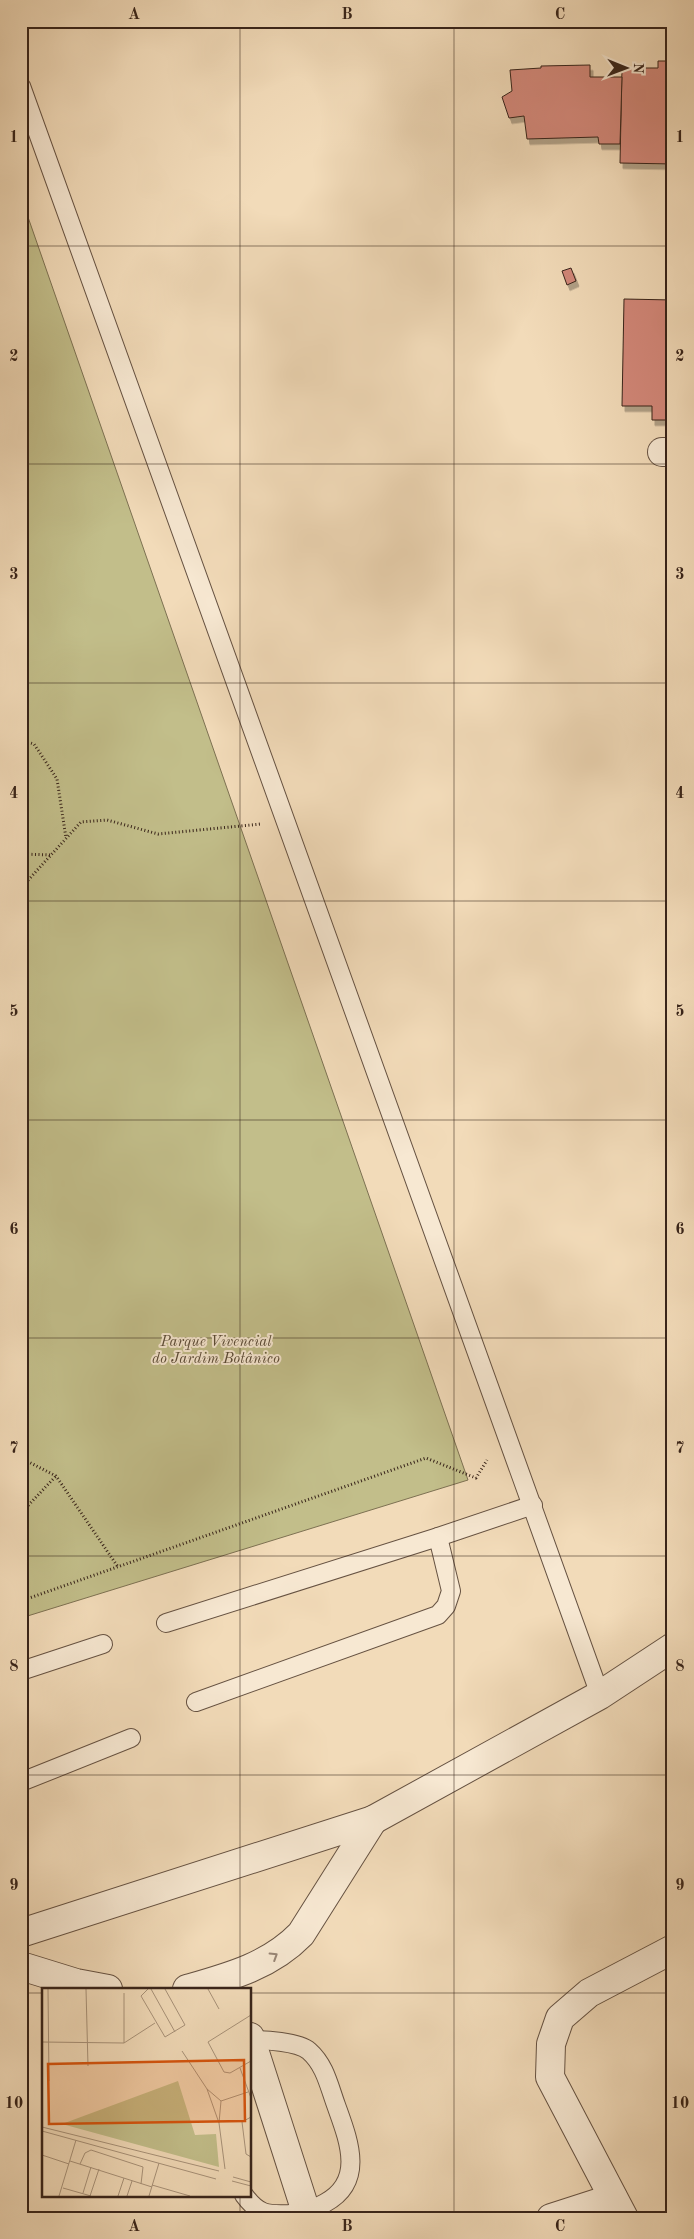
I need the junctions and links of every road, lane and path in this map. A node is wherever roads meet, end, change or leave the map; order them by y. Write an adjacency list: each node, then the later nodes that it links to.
1 (21, 86): 13 (lane)
2 (21, 740): 6 (path)
3 (258, 815): 4 (path)
4 (261, 824): 5 (path); 6 (path)
5 (265, 834)
6 (66, 838): 8 (path)
7 (21, 854): 8 (path)
8 (51, 855): 9 (path)
9 (21, 888)
10 (484, 1451): 16 (path)
11 (21, 1458): 12 (path)
12 (56, 1476): 14 (path); 16 (path)
13 (533, 1505): 15 (lane); 22 (lane)
14 (21, 1513)
15 (438, 1536): 18 (lane); 23 (lane)
16 (118, 1567): 17 (path)
17 (21, 1601)
18 (166, 1624)
19 (104, 1644): 21 (lane)
20 (673, 1647): 22 (street)
21 (21, 1671)
22 (600, 1695): 26 (street)
23 (196, 1702)
24 (132, 1738): 25 (lane)
25 (21, 1782)
26 (373, 1820): 27 (street); 30 (street, one-way to 26)
27 (21, 1933)
28 (673, 1948): 36 (street)
29 (21, 1966): 31 (street)
30 (232, 1983): 32 (street)
31 (103, 1988)
32 (194, 1988)
33 (251, 2040): 37 (lane)
34 (251, 2043): 37 (street)
35 (245, 2196): 37 (lane)
36 (619, 2208): 38 (street)
37 (308, 2215)
38 (551, 2218)

